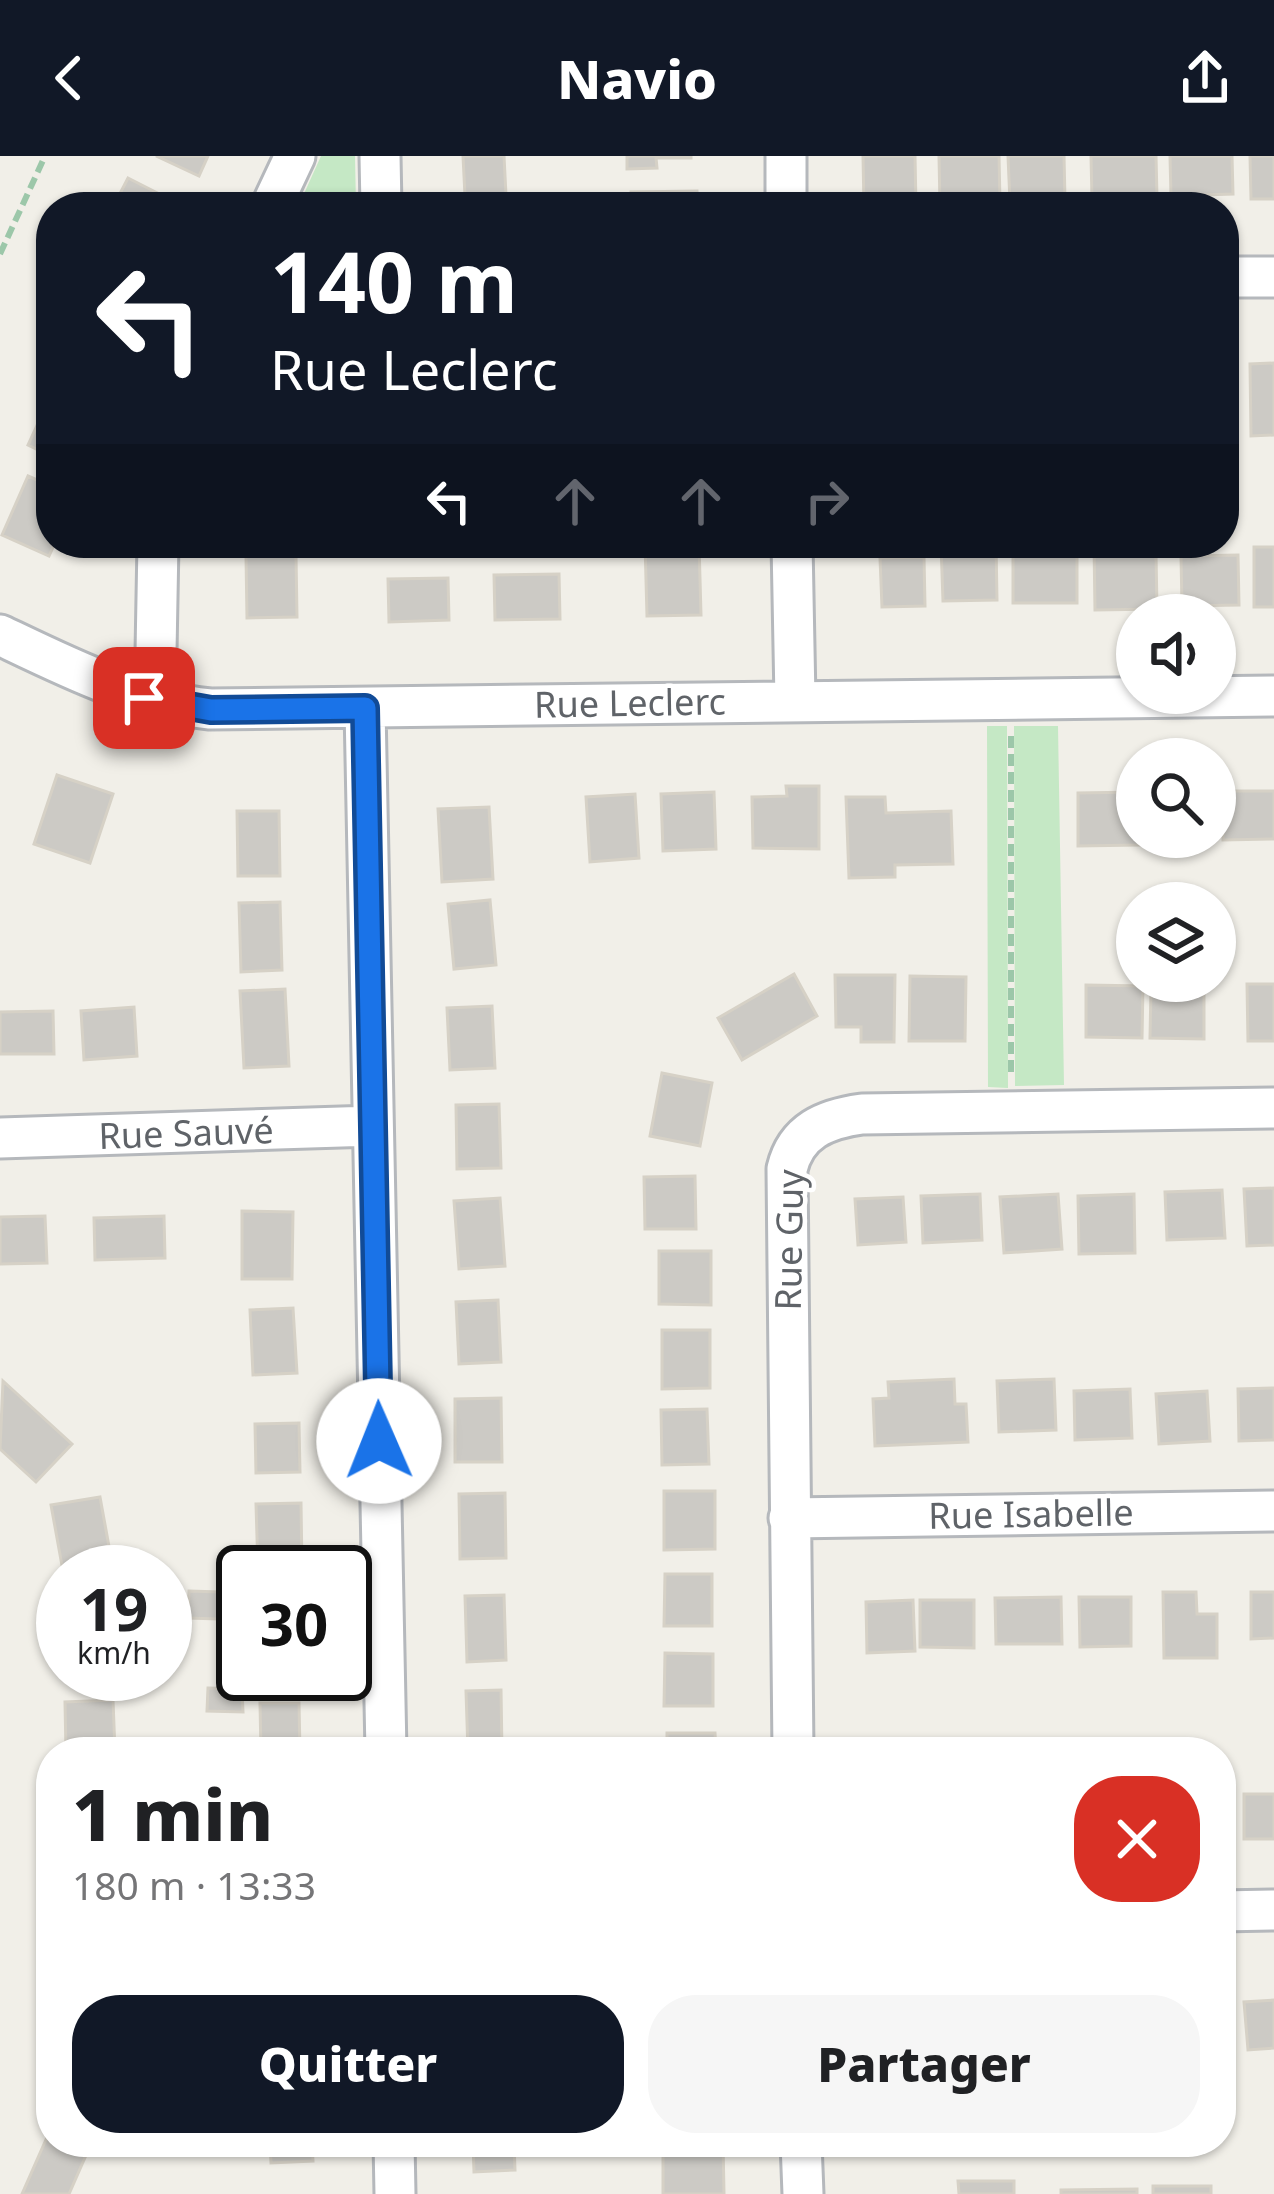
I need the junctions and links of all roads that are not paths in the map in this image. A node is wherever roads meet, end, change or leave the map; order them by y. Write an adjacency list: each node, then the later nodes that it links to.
1 (295, 156): 4 (street)
2 (380, 156): 5 (street)
3 (786, 156): 6 (street)
4 (278, 192)
5 (381, 192)
6 (786, 192)
7 (1274, 277): 8 (street)
8 (1239, 278)
9 (158, 558): 13 (street)
10 (792, 558): 14 (street)
11 (0, 635): 13 (street, Rue Leclerc)
12 (1274, 696): 14 (street, Rue Leclerc)
13 (144, 698): 15 (street, Rue Leclerc)
14 (795, 700): 15 (street, Rue Leclerc)
15 (365, 708): 17 (street)
16 (1274, 1108): 20 (street, Rue Guy)
17 (373, 1126): 18 (street, Rue Sauvé); 21 (street)
18 (0, 1138)
19 (1274, 1511): 20 (street, Rue Isabelle)
20 (789, 1518): 22 (street, Rue Guy)
21 (386, 1737)
22 (794, 1737)
23 (1274, 1910): 24 (street)
24 (1236, 1911)
25 (394, 2157): 27 (street)
26 (801, 2157): 28 (street)
27 (395, 2194)
28 (802, 2194)

